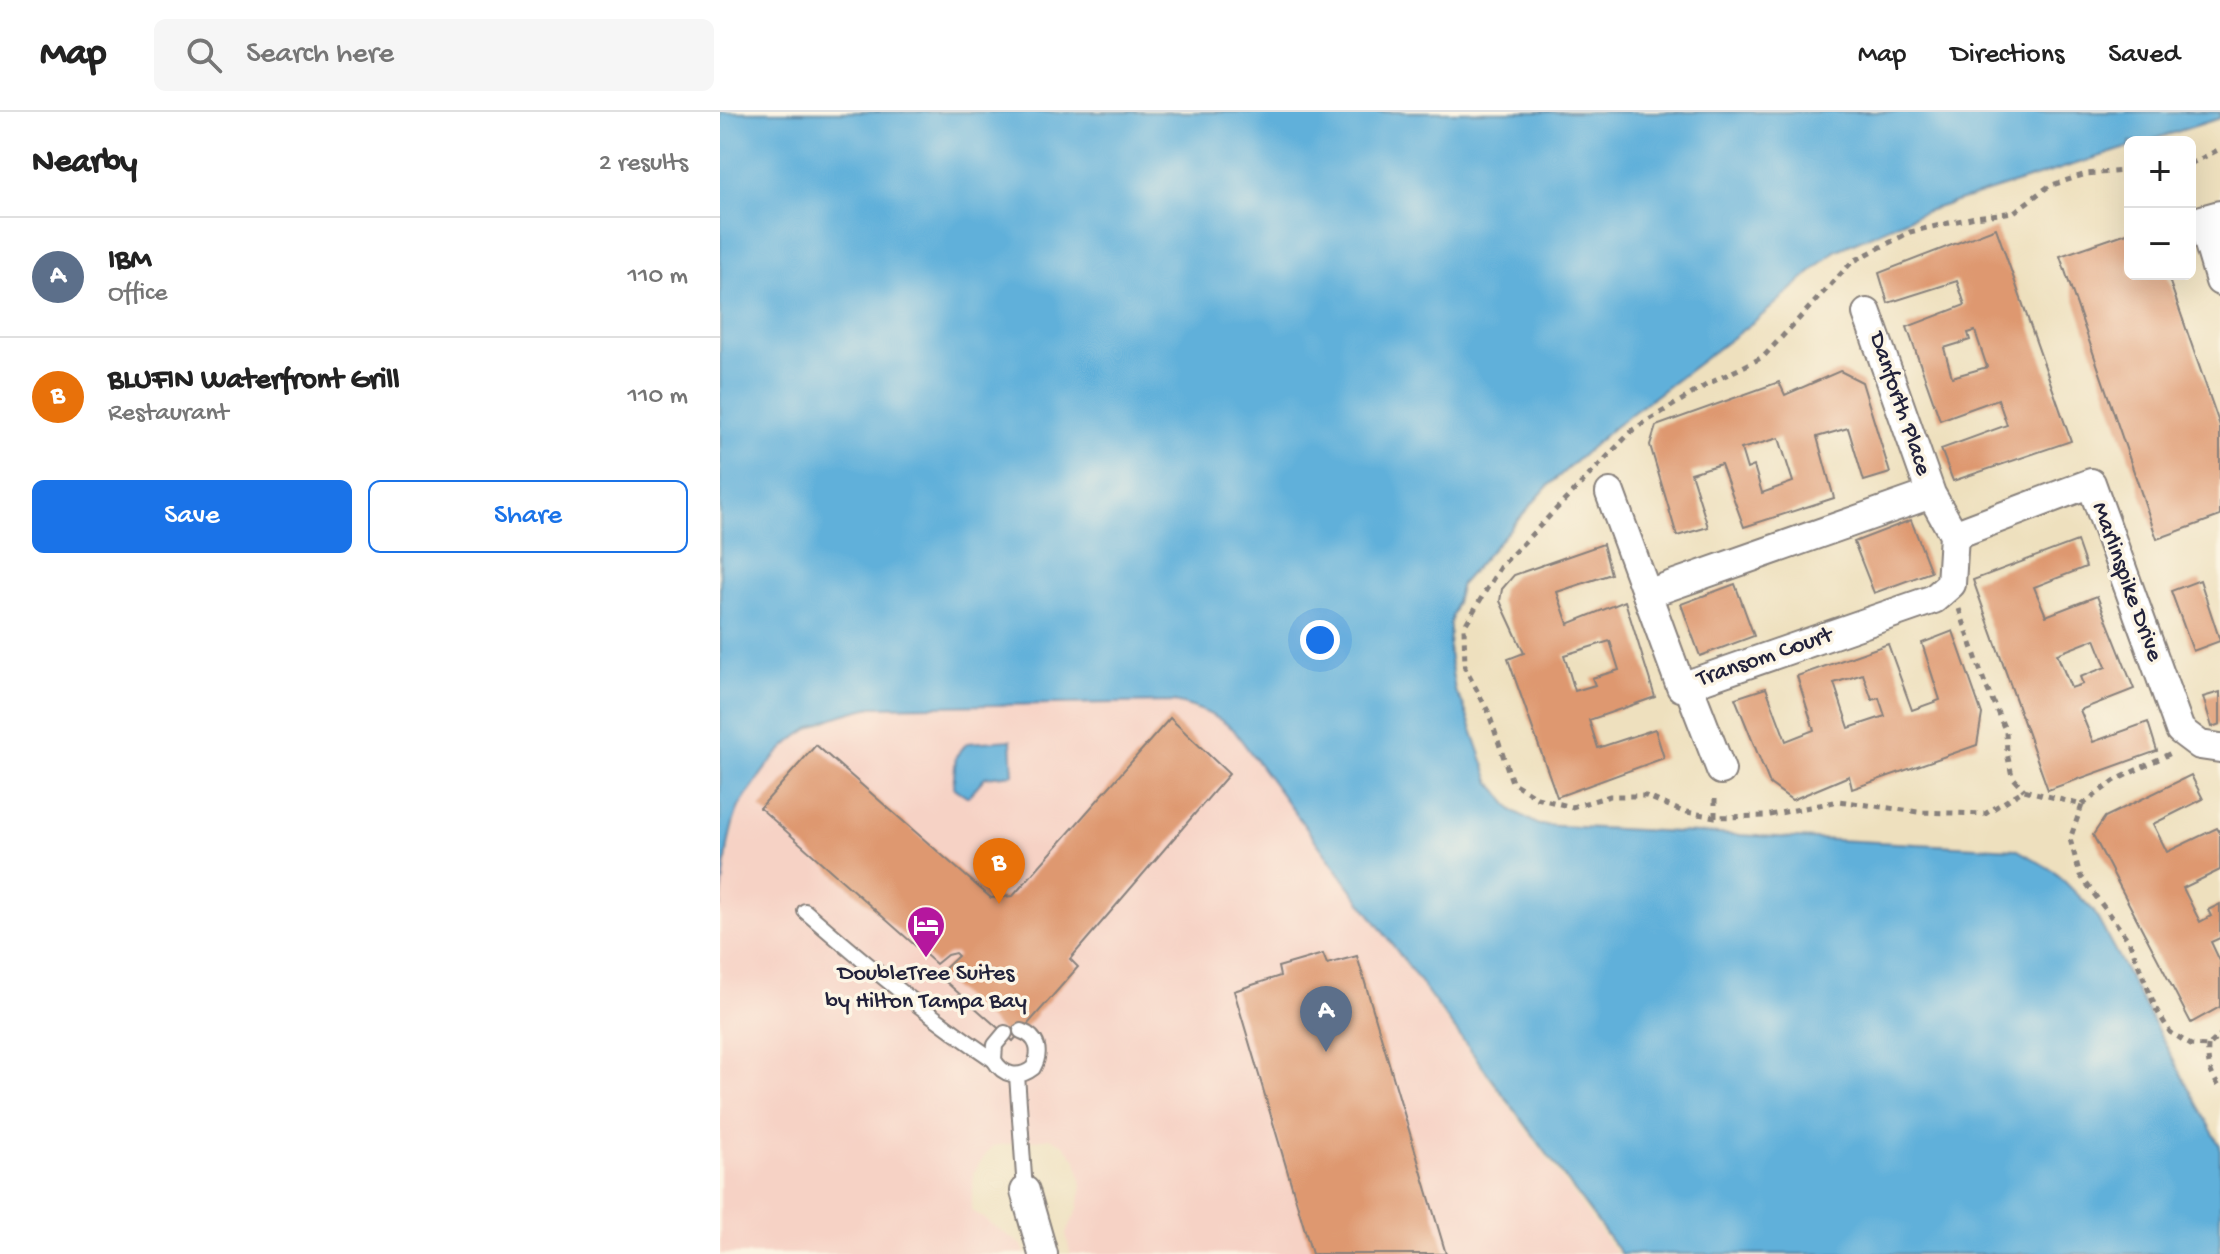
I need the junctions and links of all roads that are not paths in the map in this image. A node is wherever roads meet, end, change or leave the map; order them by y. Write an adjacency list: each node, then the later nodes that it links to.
1 (2220, 215): 2 (street)
2 (2220, 281)
3 (1867, 313): 5 (street, Danforth Place)
4 (1610, 493): 7 (street)
5 (1931, 494): 6 (street); 7 (street)
6 (1954, 535): 8 (street, Transom Court); 9 (street, Marlinspike Drive)
7 (1647, 594): 8 (street, Transom Court)
8 (1688, 685): 10 (street)
9 (2208, 745)
10 (1721, 770)
11 (805, 911): 14 (lane)
12 (1021, 1031): 15 (lane)
13 (1005, 1033): 14 (lane)
14 (994, 1060): 15 (lane)
15 (1017, 1075): 16 (lane)
16 (1025, 1191): 17 (street)
17 (1043, 1254)

